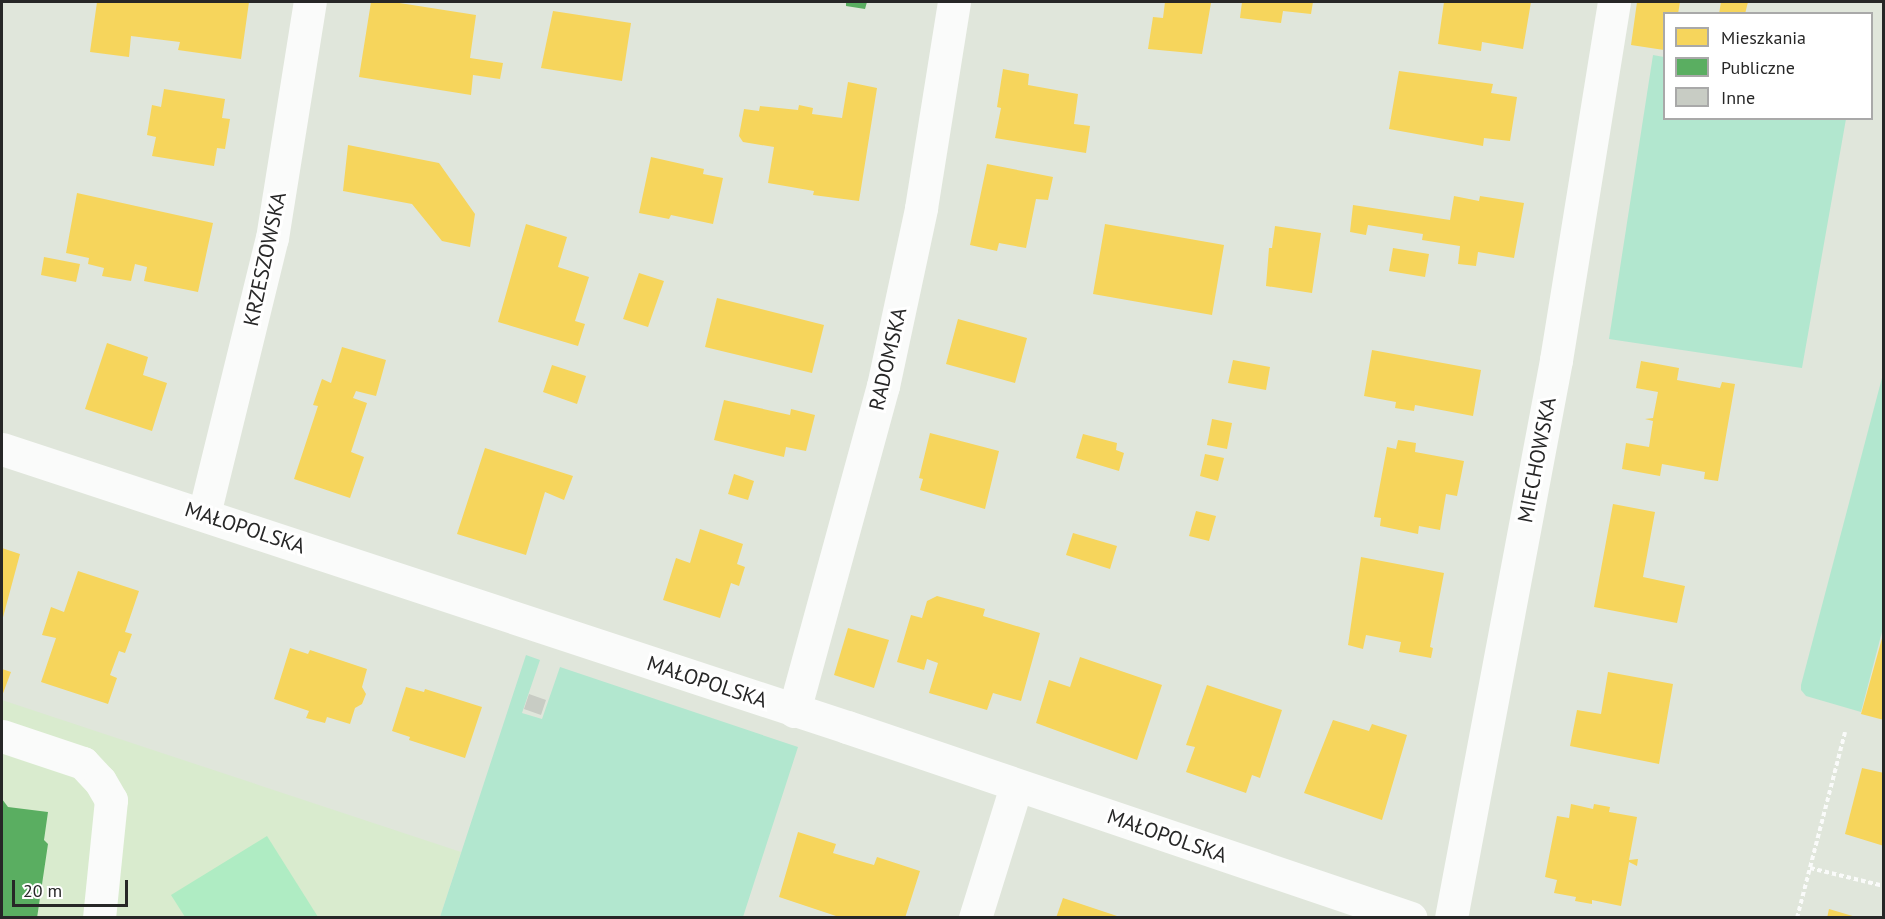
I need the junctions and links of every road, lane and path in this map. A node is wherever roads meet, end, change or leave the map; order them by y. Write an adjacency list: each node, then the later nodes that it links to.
1 (310, 2): 5 (street, KRZESZOWSKA)
2 (954, 2): 6 (street, RADOMSKA)
3 (1614, 2): 15 (street, MIECHOWSKA)
4 (2, 449): 5 (street, MAŁOPOLSKA)
5 (204, 514): 6 (street, MAŁOPOLSKA)
6 (794, 711): 9 (street, MAŁOPOLSKA)
7 (1845, 732): 10 (path)
8 (2, 736): 12 (street)
9 (1016, 786): 13 (street); 14 (street, MAŁOPOLSKA)
10 (1810, 868): 11 (path); 16 (path)
11 (1884, 886)
12 (99, 918)
13 (975, 918)
14 (1411, 918)
15 (1451, 918)
16 (1797, 918)

